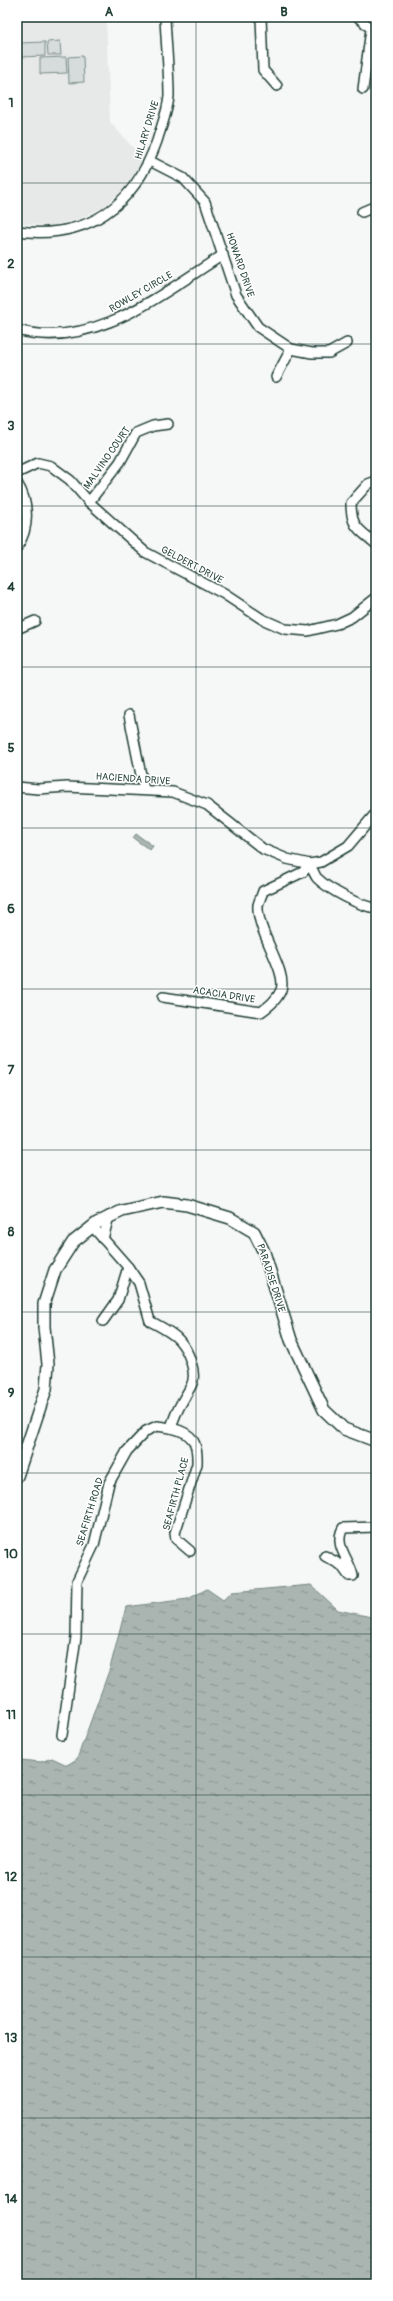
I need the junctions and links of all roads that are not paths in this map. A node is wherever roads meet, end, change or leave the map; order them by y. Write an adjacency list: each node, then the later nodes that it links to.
1 (165, 17): 7 (street, HILARY DRIVE)
2 (261, 17): 5 (street)
3 (358, 17): 4 (street)
4 (373, 31): 6 (street)
5 (277, 86)
6 (363, 88)
7 (150, 161): 10 (street, HILARY DRIVE); 11 (street, HOWARD DRIVE)
8 (376, 206): 9 (street)
9 (362, 212)
10 (17, 231)
11 (223, 255): 12 (street, ROWLEY CIRCLE); 14 (street, HOWARD DRIVE)
12 (17, 330)
13 (347, 343): 14 (street, HOWARD DRIVE)
14 (291, 349): 15 (street)
15 (276, 377)
16 (168, 424): 20 (street, MALVINO COURT)
17 (17, 473): 20 (street, GELDERT DRIVE)
18 (376, 481): 21 (street)
19 (17, 483): 22 (street)
20 (89, 502): 23 (street, GELDERT DRIVE)
21 (376, 544)
22 (17, 547)
23 (376, 598)
24 (35, 621): 25 (street)
25 (17, 629)
26 (129, 715): 28 (street)
27 (17, 787): 28 (street, HACIENDA DRIVE)
28 (144, 790): 30 (street, HACIENDA DRIVE)
29 (376, 814): 30 (street, HACIENDA DRIVE)
30 (310, 864): 31 (street); 32 (street, ACACIA DRIVE)
31 (376, 908)
32 (163, 997)
33 (109, 1216): 34 (street, PARADISE DRIVE); 35 (street); 39 (street, PARADISE DRIVE)
34 (92, 1226): 35 (street); 40 (street, PARADISE DRIVE)
35 (103, 1239): 36 (street)
36 (128, 1267): 37 (street); 38 (street)
37 (103, 1321)
38 (171, 1428): 42 (street, SEAFIRTH PLACE); 44 (street, SEAFIRTH ROAD)
39 (376, 1441)
40 (17, 1476)
41 (376, 1527): 43 (street)
42 (190, 1551)
43 (325, 1556)
44 (62, 1735)

